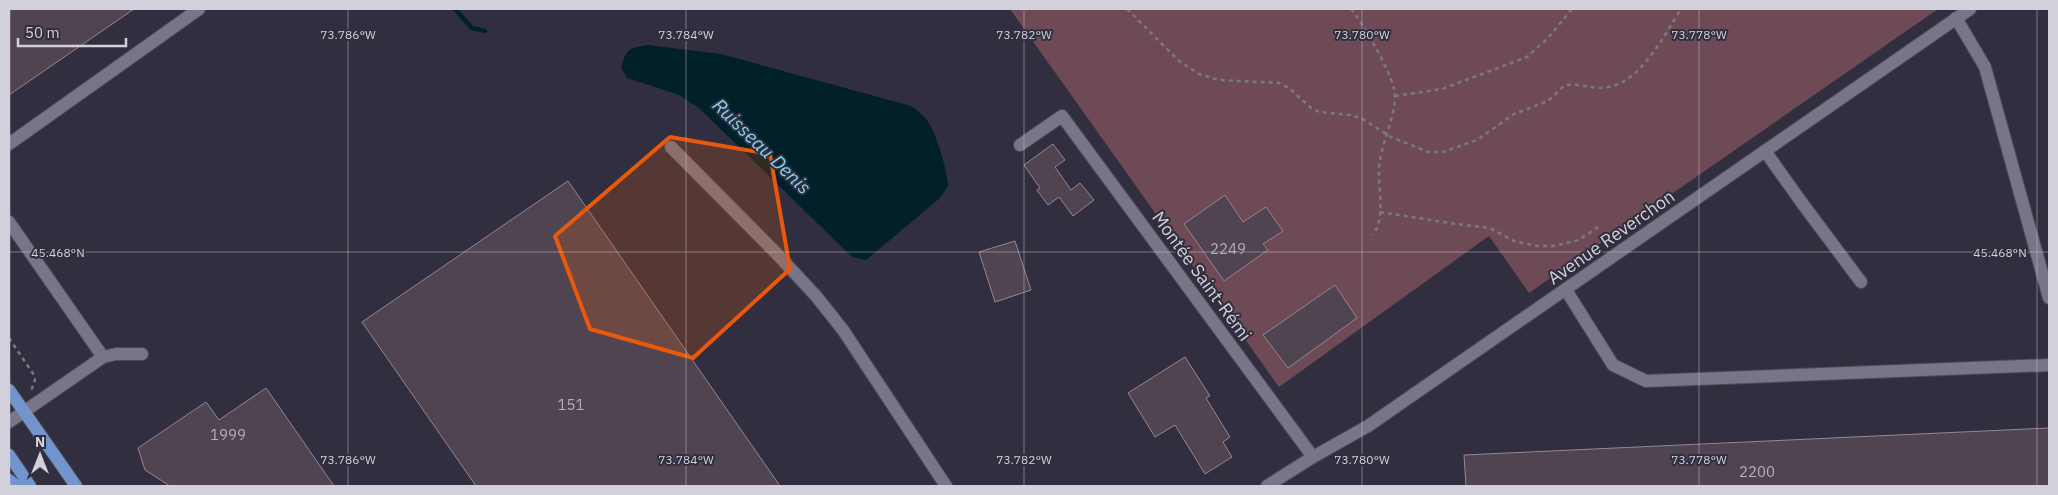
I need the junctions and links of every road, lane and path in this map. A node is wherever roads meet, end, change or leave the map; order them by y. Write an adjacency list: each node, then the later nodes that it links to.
1 (199, 9): 10 (street)
2 (1128, 9): 9 (path)
3 (1351, 9): 8 (path)
4 (1572, 9): 8 (path)
5 (1681, 9): 9 (path)
6 (1970, 9): 7 (street, Avenue Reverchon)
7 (1956, 18): 13 (street, Avenue Reverchon); 20 (street)
8 (1395, 96): 9 (path)
9 (1387, 134): 14 (path)
10 (9, 144)
11 (1020, 144): 30 (street, Montée Saint-Rémi)
12 (671, 147): 35 (street)
13 (1765, 150): 18 (street); 19 (street, Avenue Reverchon)
14 (1380, 212): 16 (path); 17 (path)
15 (9, 222): 23 (street)
16 (1601, 225)
17 (1373, 235)
18 (1861, 282)
19 (1566, 290): 24 (street); 30 (street, Avenue Reverchon)
20 (2049, 298)
21 (9, 338): 25 (path)
22 (142, 354): 23 (street)
23 (103, 358): 27 (street)
24 (2049, 365)
25 (35, 380)
26 (9, 390): 27 (main road)
27 (23, 412): 28 (street); 34 (main road)
28 (9, 422)
29 (9, 455): 33 (main road)
30 (1313, 457): 36 (street, Avenue Reverchon)
31 (9, 480): 32 (main road)
32 (16, 486)
33 (30, 486)
34 (76, 486)
35 (946, 486)
36 (1267, 486)

